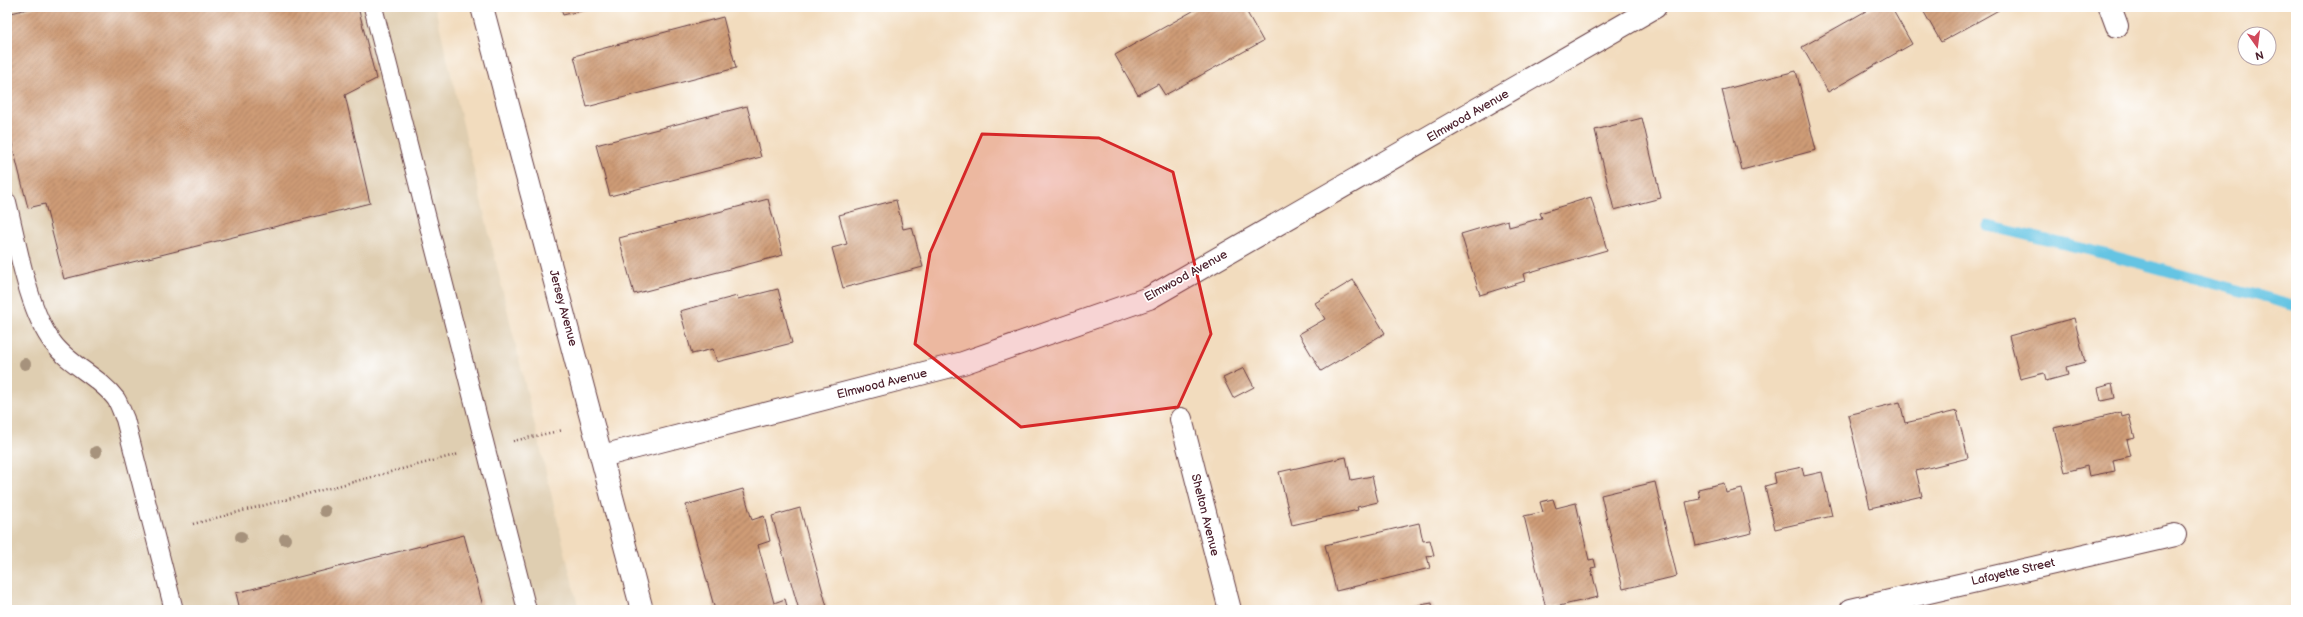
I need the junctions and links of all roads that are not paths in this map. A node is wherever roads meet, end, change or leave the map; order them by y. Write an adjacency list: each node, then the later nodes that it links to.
1 (373, 7): 9 (lane)
2 (482, 7): 6 (street, Jersey Avenue)
3 (1656, 7): 6 (street, Elmwood Avenue)
4 (7, 202): 8 (lane)
5 (1181, 419): 11 (street, Shelton Avenue)
6 (602, 456): 10 (street, Jersey Avenue)
7 (2175, 535): 12 (street, Lafayette Street)
8 (174, 610)
9 (527, 610)
10 (642, 610)
11 (1230, 610)
12 (1851, 610)

